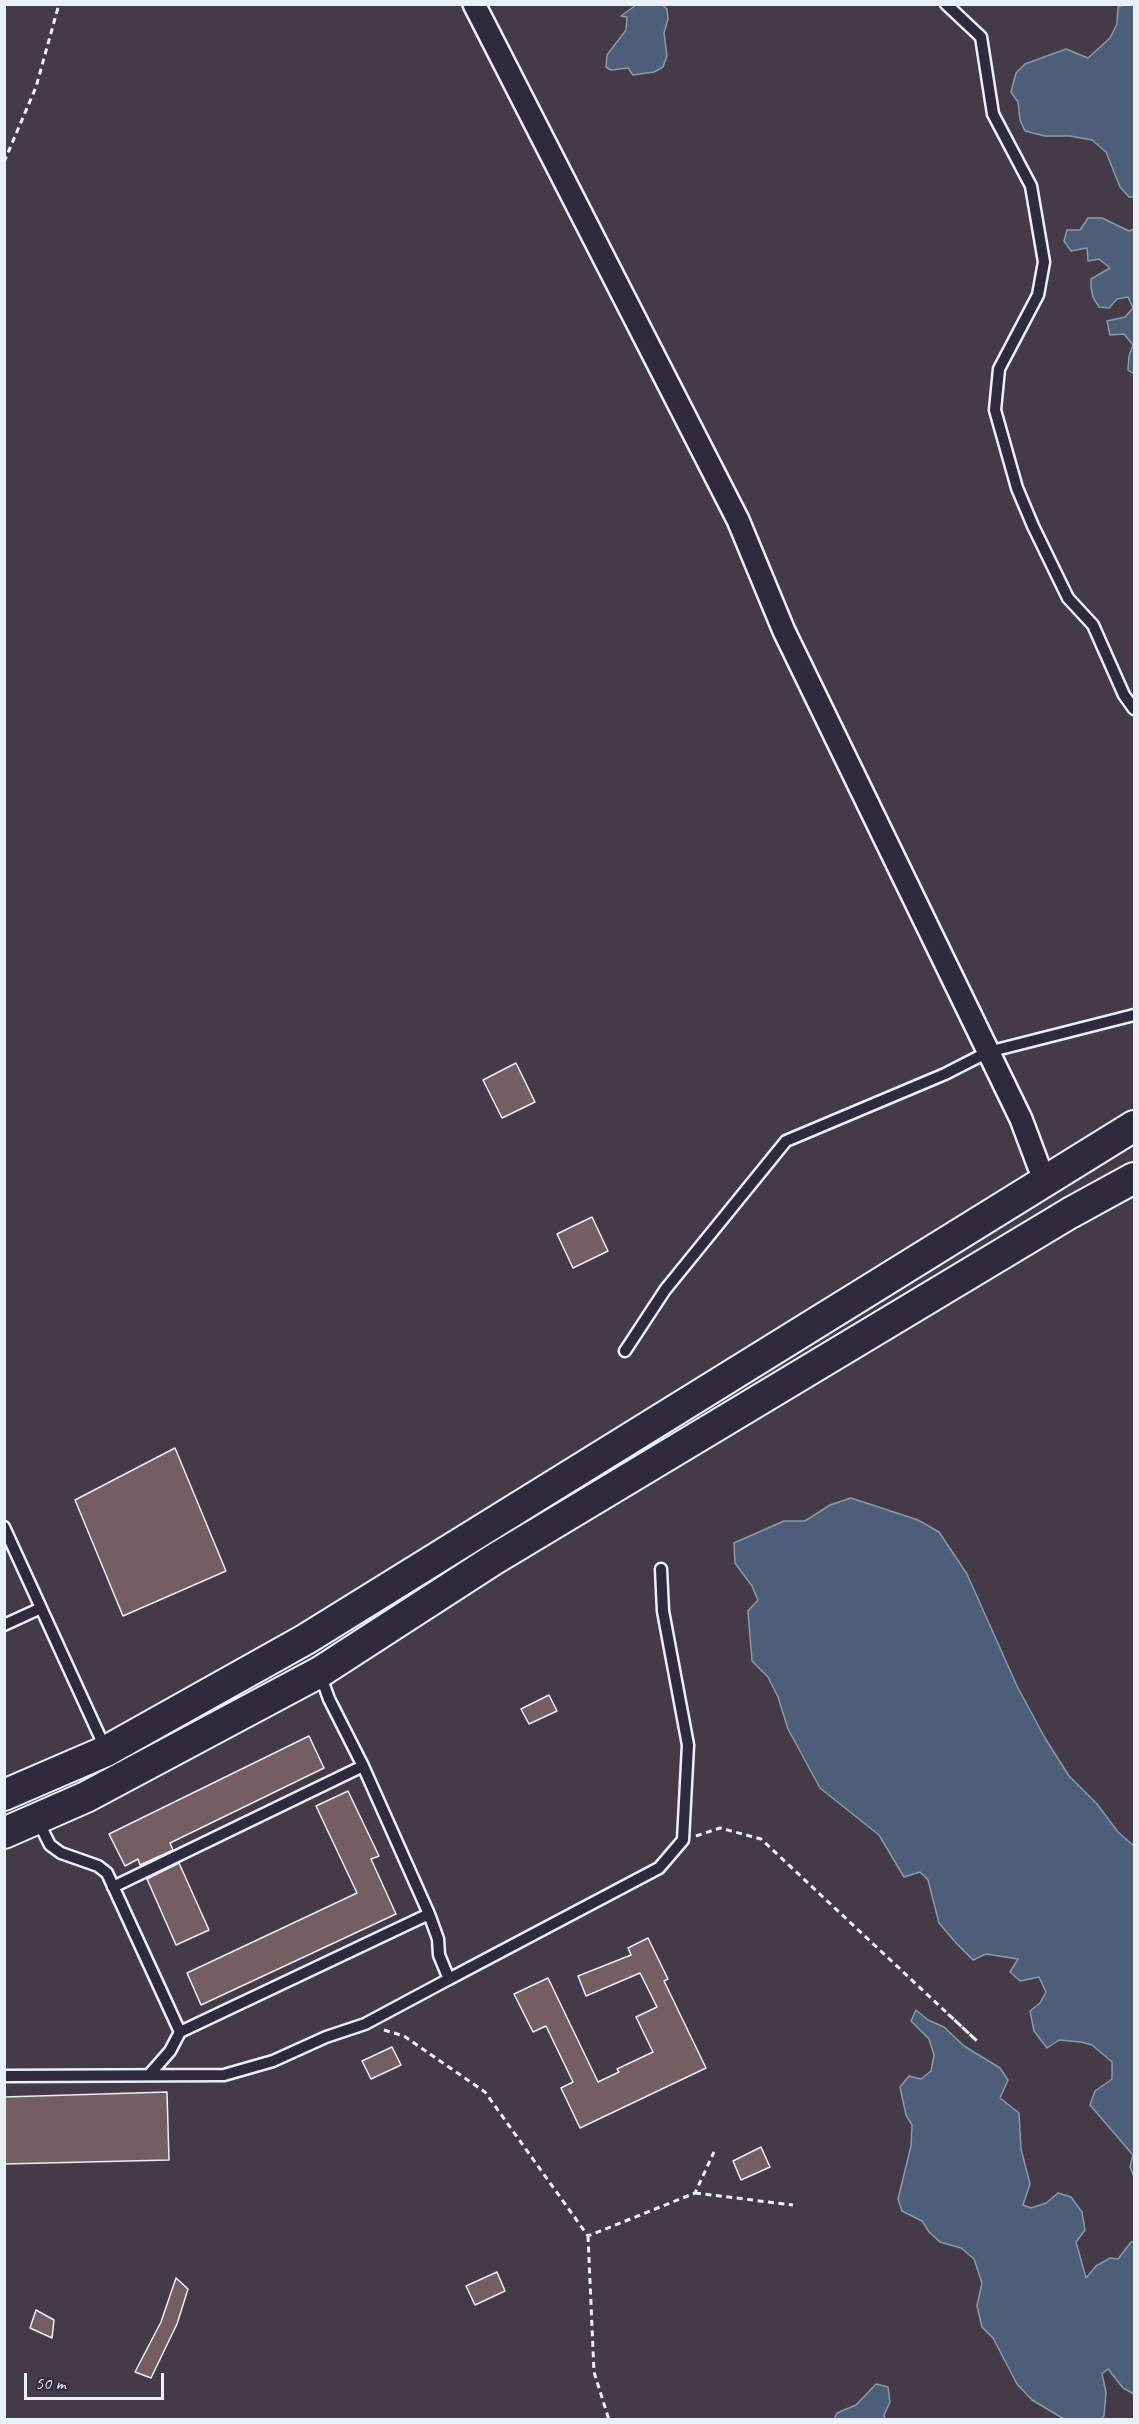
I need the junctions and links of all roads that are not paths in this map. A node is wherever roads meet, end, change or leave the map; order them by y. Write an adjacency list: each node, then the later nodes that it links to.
1 (474, 4): 5 (street)
2 (946, 4): 3 (lane)
3 (1134, 709)
4 (1134, 1015): 5 (lane)
5 (988, 1052): 7 (street); 9 (lane)
6 (1134, 1126): 15 (main road)
7 (1039, 1167)
8 (1134, 1178): 14 (main road)
9 (625, 1351)
10 (4, 1527): 12 (lane)
11 (661, 1569): 22 (lane)
12 (41, 1608): 13 (lane); 15 (lane)
13 (4, 1625)
14 (320, 1671): 16 (lane); 18 (main road)
15 (106, 1750): 17 (main road)
16 (363, 1766): 20 (lane); 21 (lane)
17 (4, 1795)
18 (37, 1819): 19 (main road); 20 (lane)
19 (4, 1833)
20 (113, 1887): 23 (lane)
21 (429, 1914): 22 (lane); 23 (lane)
22 (449, 1979): 24 (lane)
23 (180, 2032): 24 (lane)
24 (149, 2075): 25 (lane)
25 (4, 2076)

